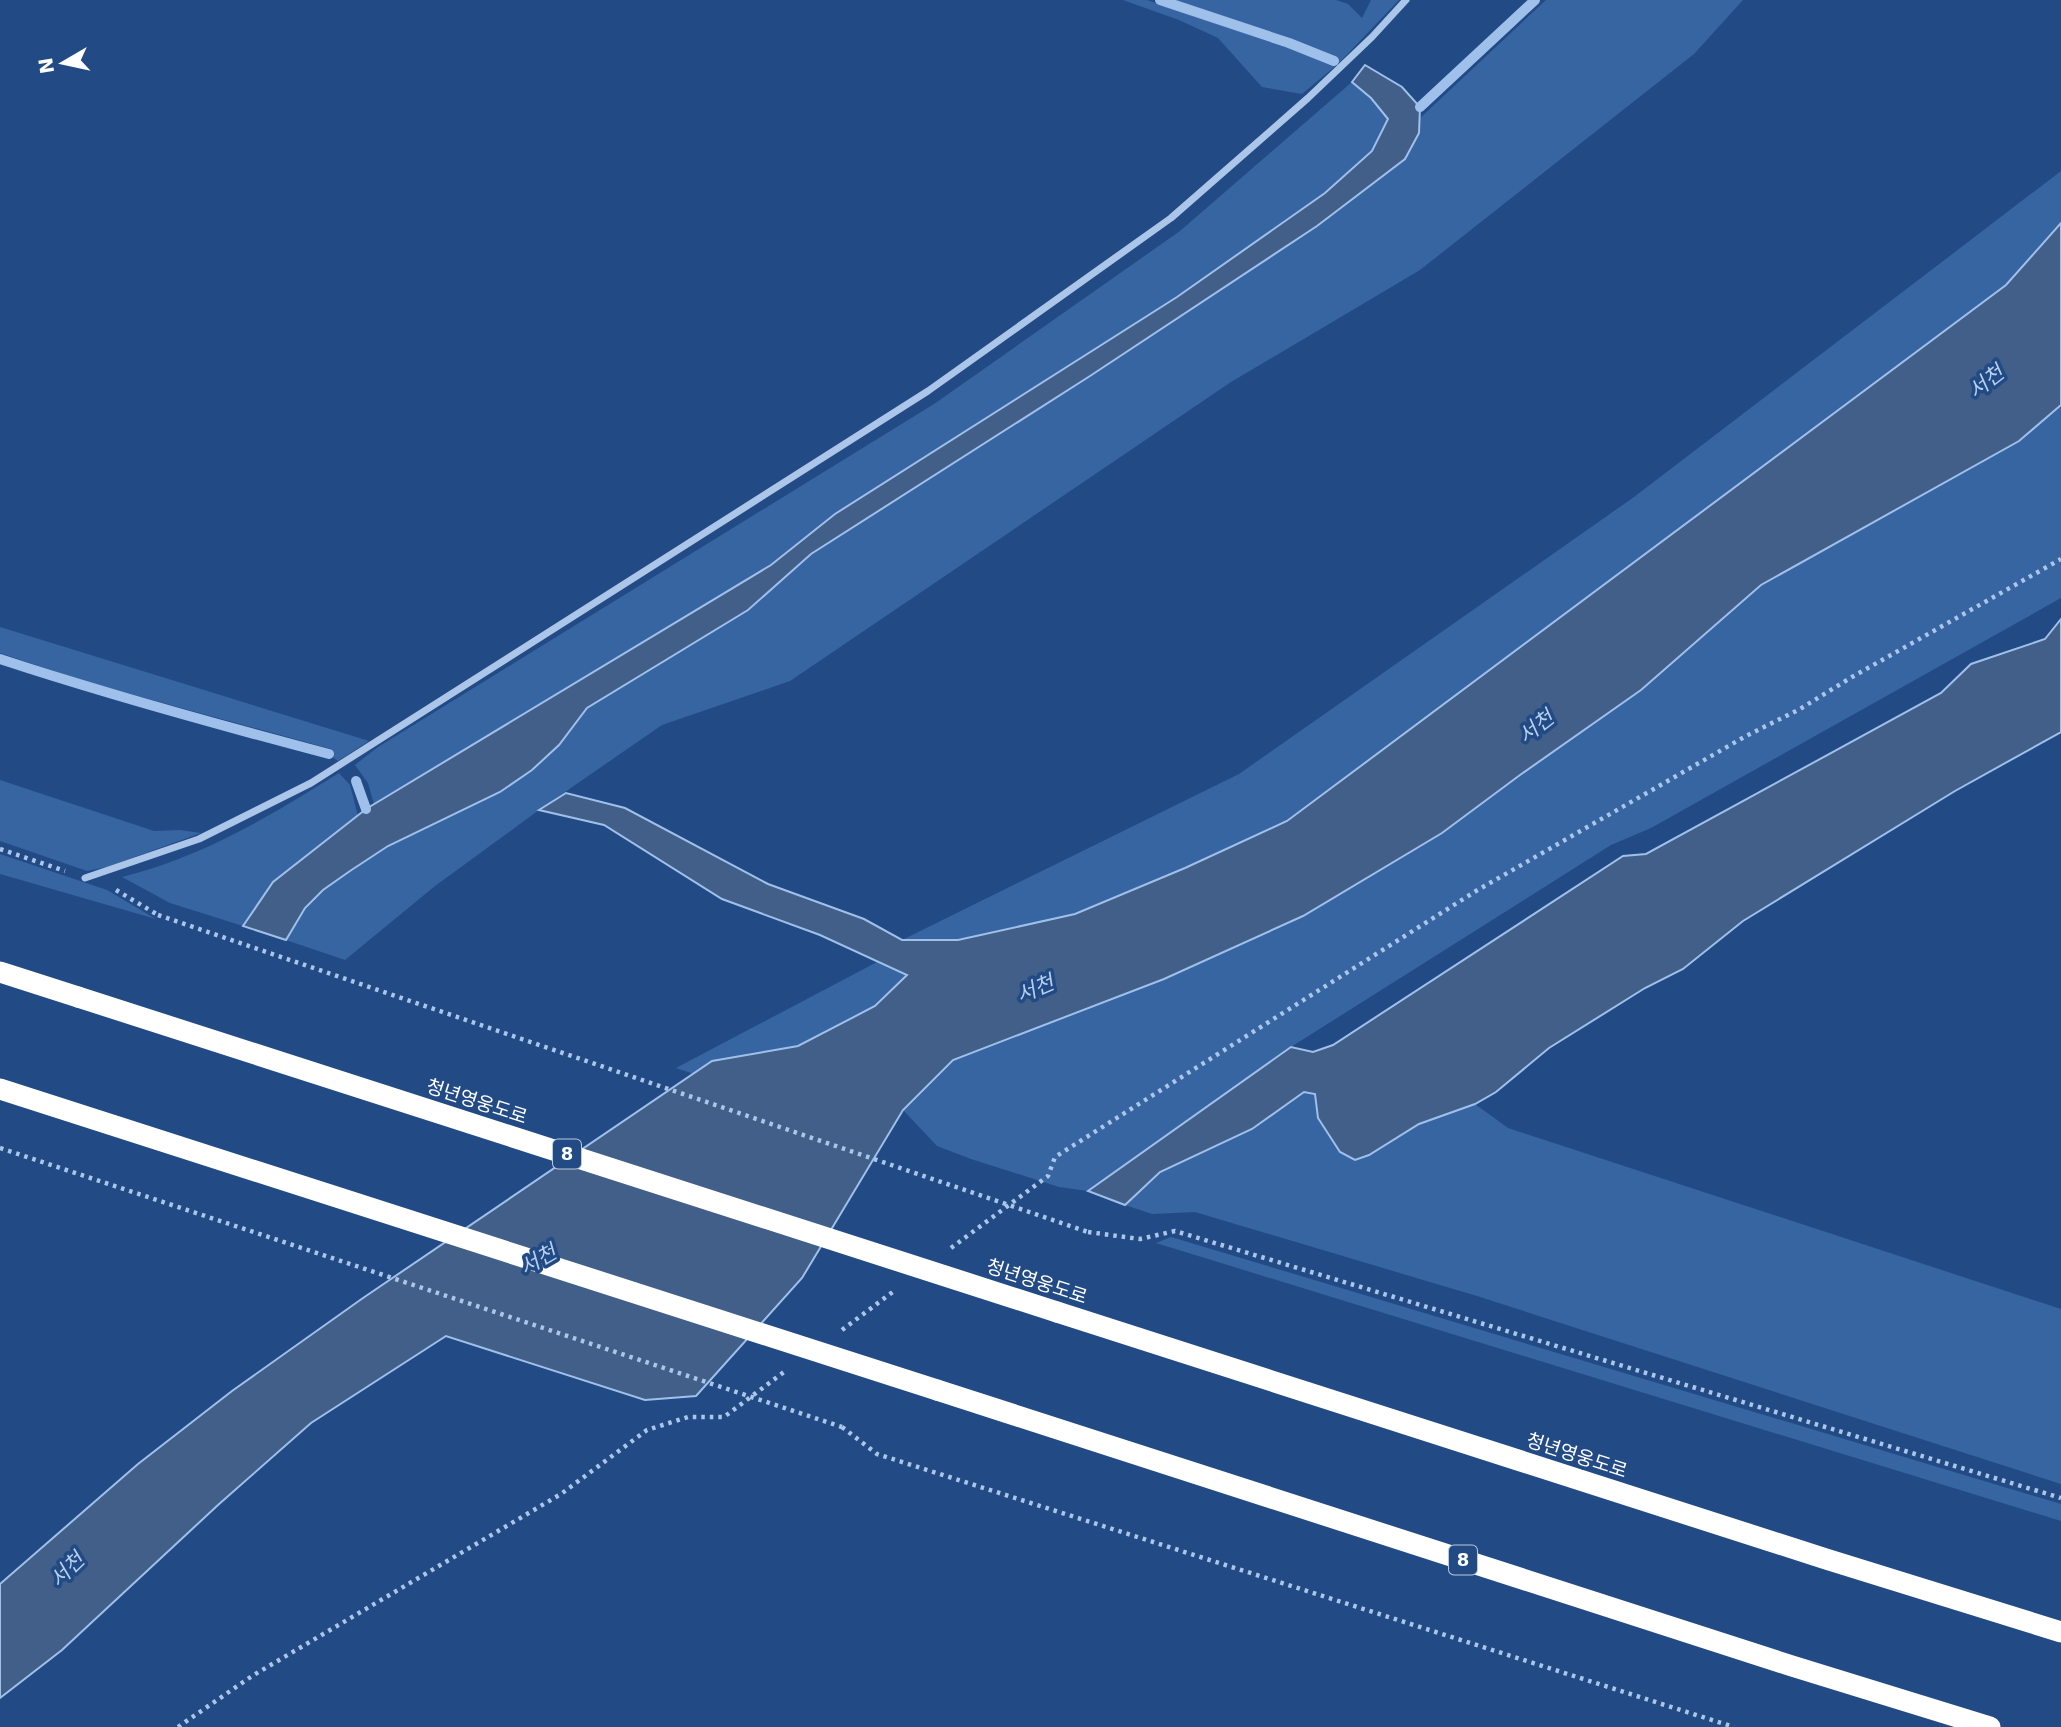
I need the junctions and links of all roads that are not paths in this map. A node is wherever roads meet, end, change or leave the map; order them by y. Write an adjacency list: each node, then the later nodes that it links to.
1 (1406, 0): 2 (street)
2 (85, 878)
3 (0, 972): 5 (highway, 청년영웅도로 / 8, bridge)
4 (0, 1089): 6 (highway, 8, bridge)
5 (2061, 1632)
6 (1990, 1727)

